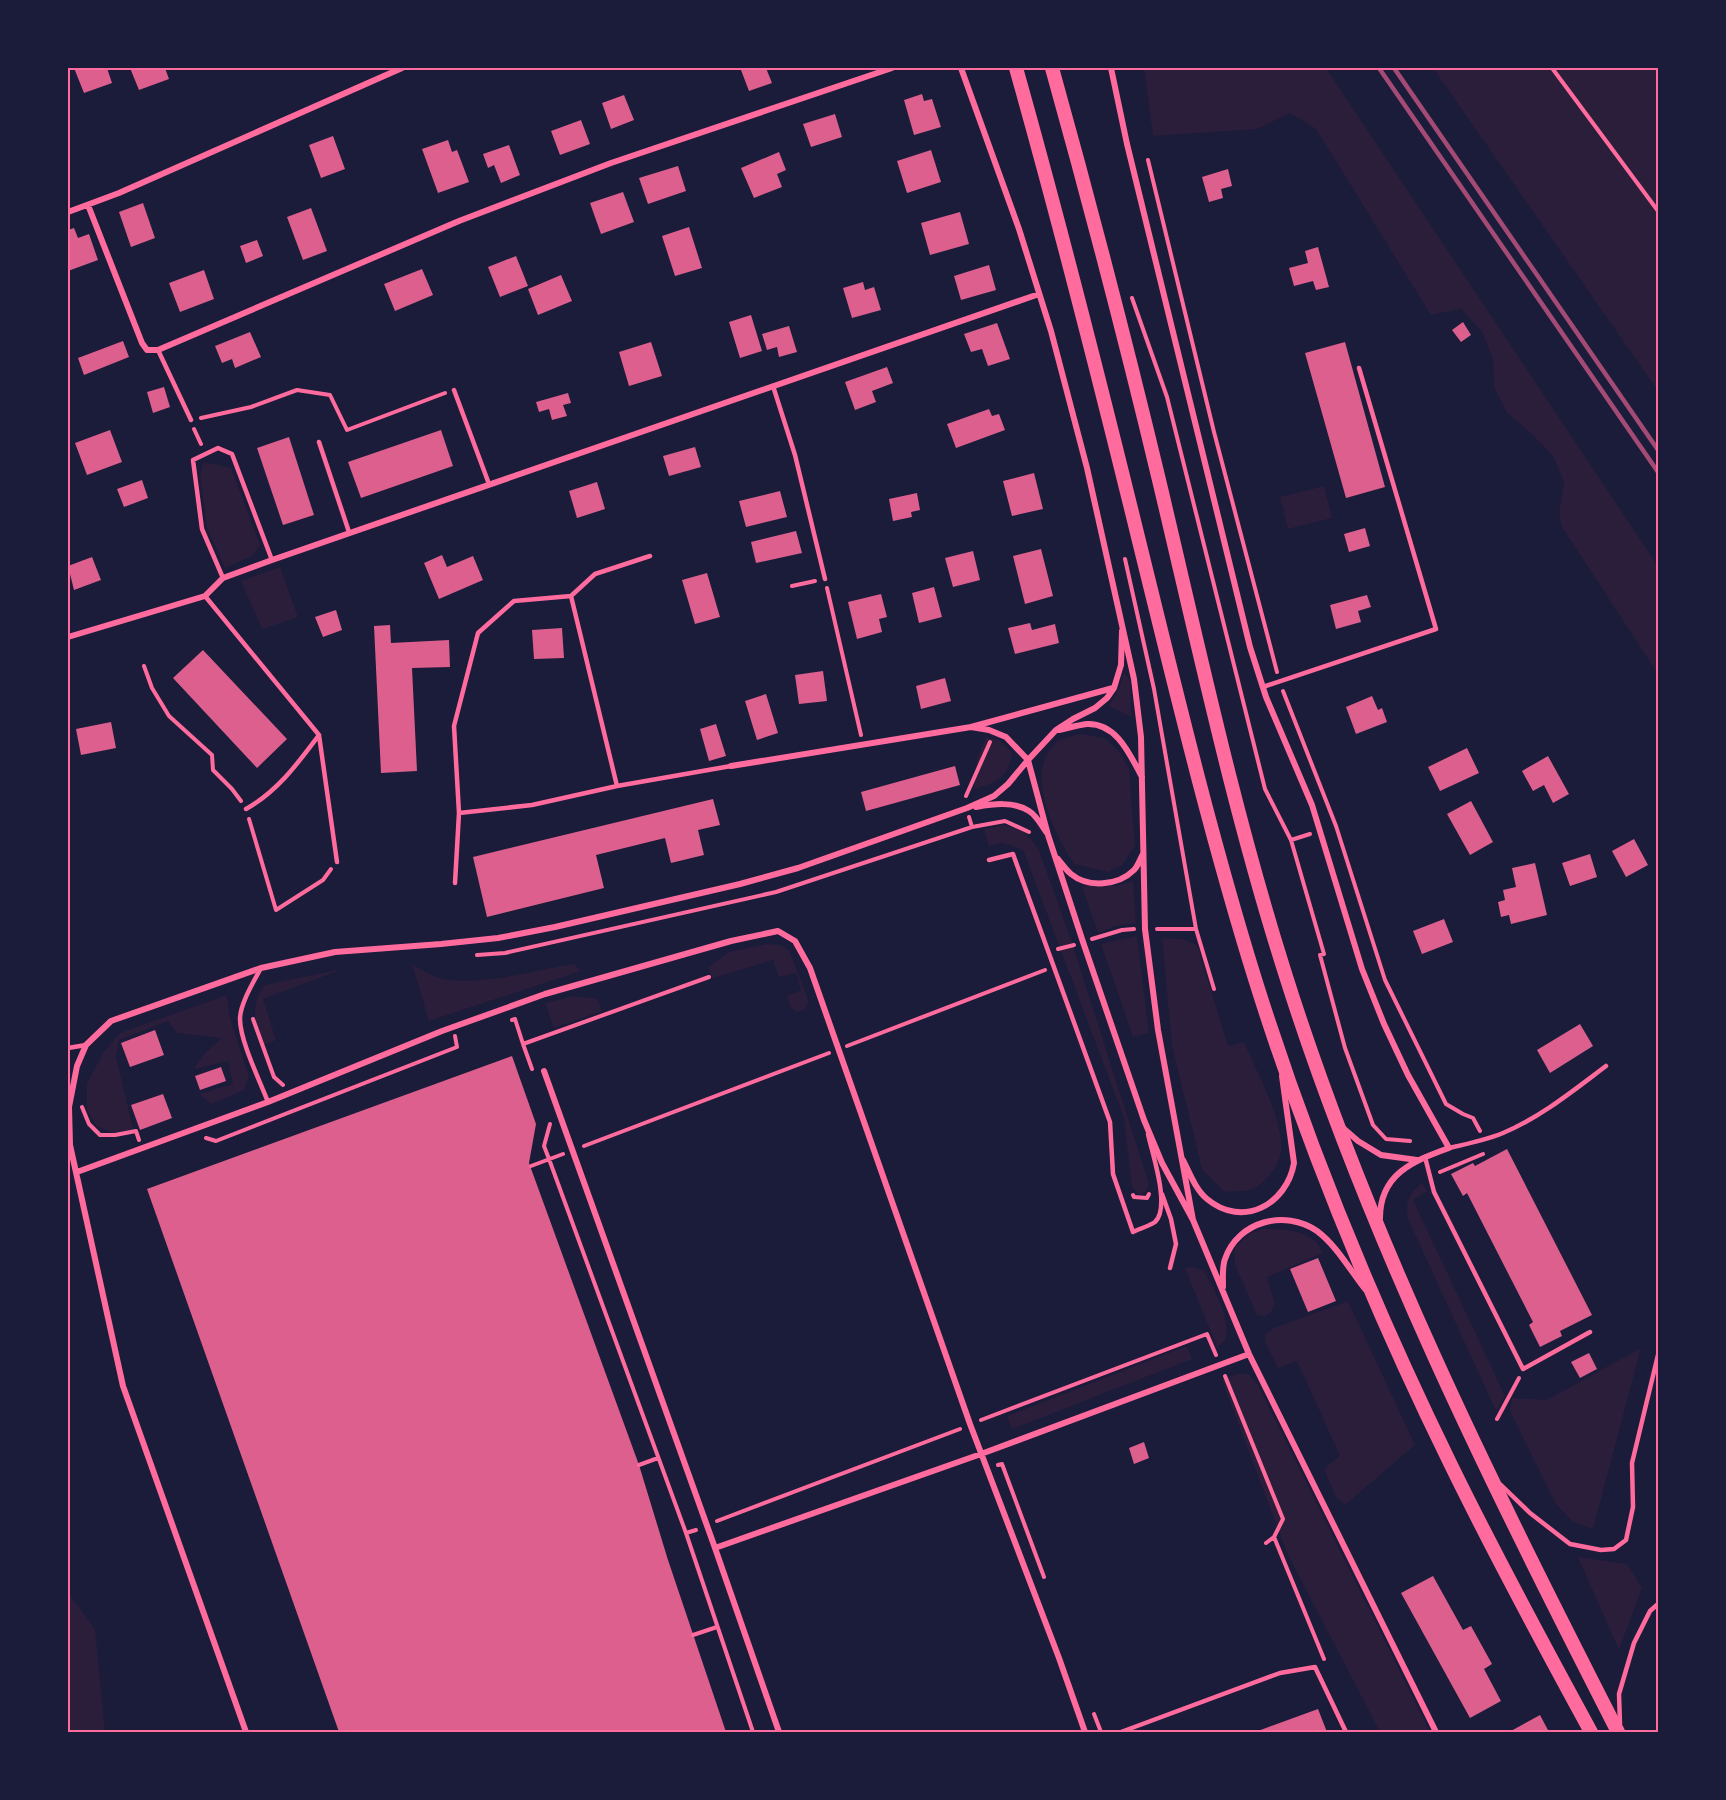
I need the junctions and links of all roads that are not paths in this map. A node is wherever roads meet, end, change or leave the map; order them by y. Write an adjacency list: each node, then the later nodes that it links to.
1 (402, 68): 7 (street)
2 (892, 68): 10 (street)
3 (961, 68): 9 (street)
4 (1016, 68): 45 (main road)
5 (1052, 68): 52 (main road)
6 (1111, 68): 26 (street)
7 (88, 205): 8 (street); 10 (street)
8 (68, 212)
9 (1039, 294): 12 (street); 24 (street)
10 (158, 350): 14 (lane)
11 (1359, 368): 26 (lane)
12 (773, 386): 16 (street); 21 (lane)
13 (454, 390): 16 (lane)
14 (191, 420)
15 (319, 442): 17 (lane)
16 (489, 484): 17 (street)
17 (349, 532): 19 (street)
18 (650, 556): 23 (lane)
19 (272, 560): 20 (street); 20 (lane)
20 (223, 578): 22 (street)
21 (825, 579)
22 (205, 596): 25 (street); 30 (lane)
23 (571, 596): 34 (lane); 37 (lane)
24 (1122, 631): 27 (street); 33 (street)
25 (68, 637)
26 (1263, 687): 53 (street)
27 (1114, 688): 28 (street); 29 (street)
28 (970, 728): 31 (street); 32 (street)
29 (1056, 730): 31 (street); 33 (street)
30 (320, 735): 36 (lane); 42 (lane)
31 (1028, 760): 35 (street); 38 (street)
32 (731, 766): 34 (lane)
33 (1143, 780): 39 (street)
34 (617, 786): 37 (lane)
35 (967, 808): 38 (street); 44 (street)
36 (246, 809)
37 (459, 813): 43 (lane)
38 (1048, 835): 40 (street)
39 (1144, 850): 40 (street); 54 (street)
40 (1056, 857): 51 (street)
41 (989, 860): 59 (lane)
42 (337, 862)
43 (455, 883)
44 (261, 968): 46 (street); 50 (lane)
45 (1276, 1040): 54 (street); 64 (main road)
46 (86, 1045): 47 (lane); 57 (street)
47 (68, 1048)
48 (1606, 1066): 53 (lane)
49 (544, 1071): 70 (street)
50 (268, 1102): 58 (street); 68 (street)
51 (1144, 1120): 59 (lane); 60 (street)
52 (1337, 1123): 56 (street); 61 (main road)
53 (1449, 1148): 55 (street)
54 (1180, 1155): 60 (street)
55 (1425, 1157): 56 (street); 65 (lane)
56 (1417, 1160): 61 (street)
57 (71, 1162): 58 (street)
58 (77, 1172): 72 (street)
59 (1161, 1189): 62 (lane)
60 (1193, 1220): 63 (street)
61 (1380, 1231): 69 (main road)
62 (1170, 1268)
63 (1222, 1291): 64 (street); 66 (street)
64 (1377, 1305): 78 (main road)
65 (1590, 1332)
66 (1249, 1354): 68 (street); 77 (street)
67 (1659, 1355): 69 (lane)
68 (981, 1454): 70 (street); 74 (street)
69 (1489, 1474): 79 (main road)
70 (715, 1548): 73 (street)
71 (1659, 1604): 79 (lane)
72 (246, 1732)
73 (779, 1732)
74 (1085, 1732)
75 (1121, 1732): 76 (lane)
76 (1346, 1732)
77 (1436, 1732)
78 (1591, 1732)
79 (1619, 1732)

